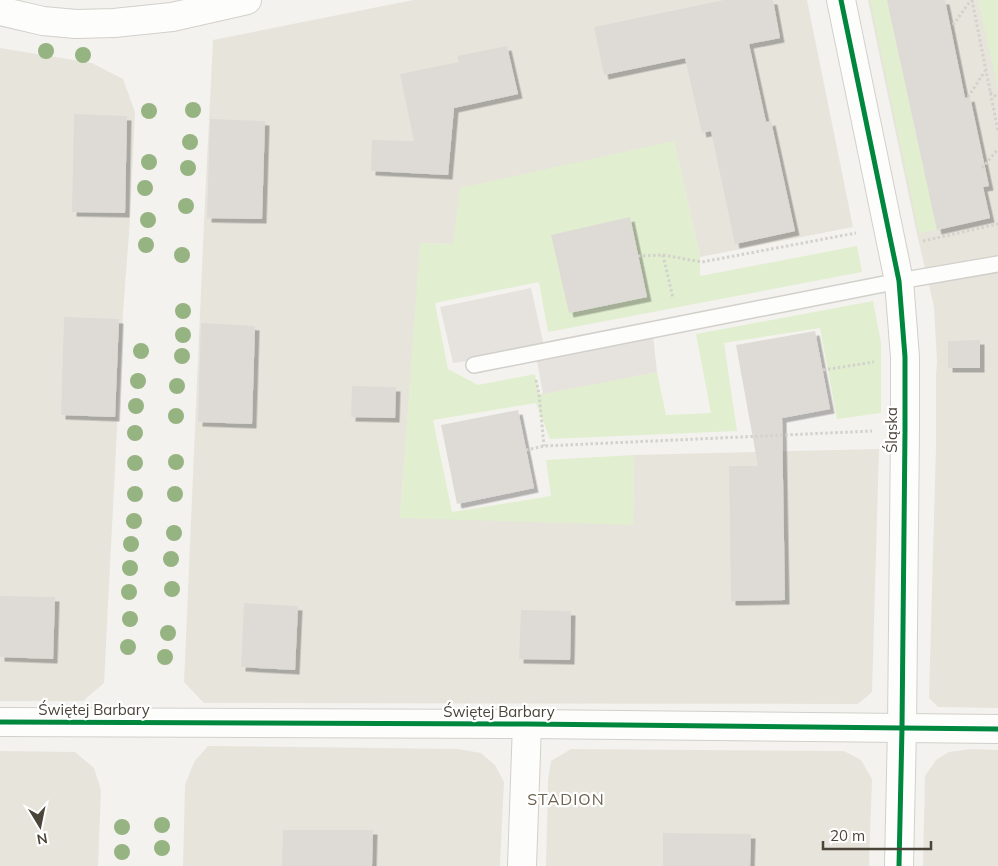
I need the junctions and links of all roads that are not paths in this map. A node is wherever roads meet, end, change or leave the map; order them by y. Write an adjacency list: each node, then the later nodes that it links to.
1 (247, 0): 3 (street)
2 (842, 0): 5 (street, Śląska)
3 (0, 11)
4 (998, 264): 5 (lane)
5 (900, 281): 6 (lane); 9 (street, Śląska)
6 (474, 365)
7 (0, 722): 8 (street, Świętej Barbary)
8 (527, 724): 9 (street, Świętej Barbary); 11 (street)
9 (902, 728): 10 (street, Świętej Barbary); 12 (street, Śląska)
10 (998, 729)
11 (522, 866)
12 (898, 866)

